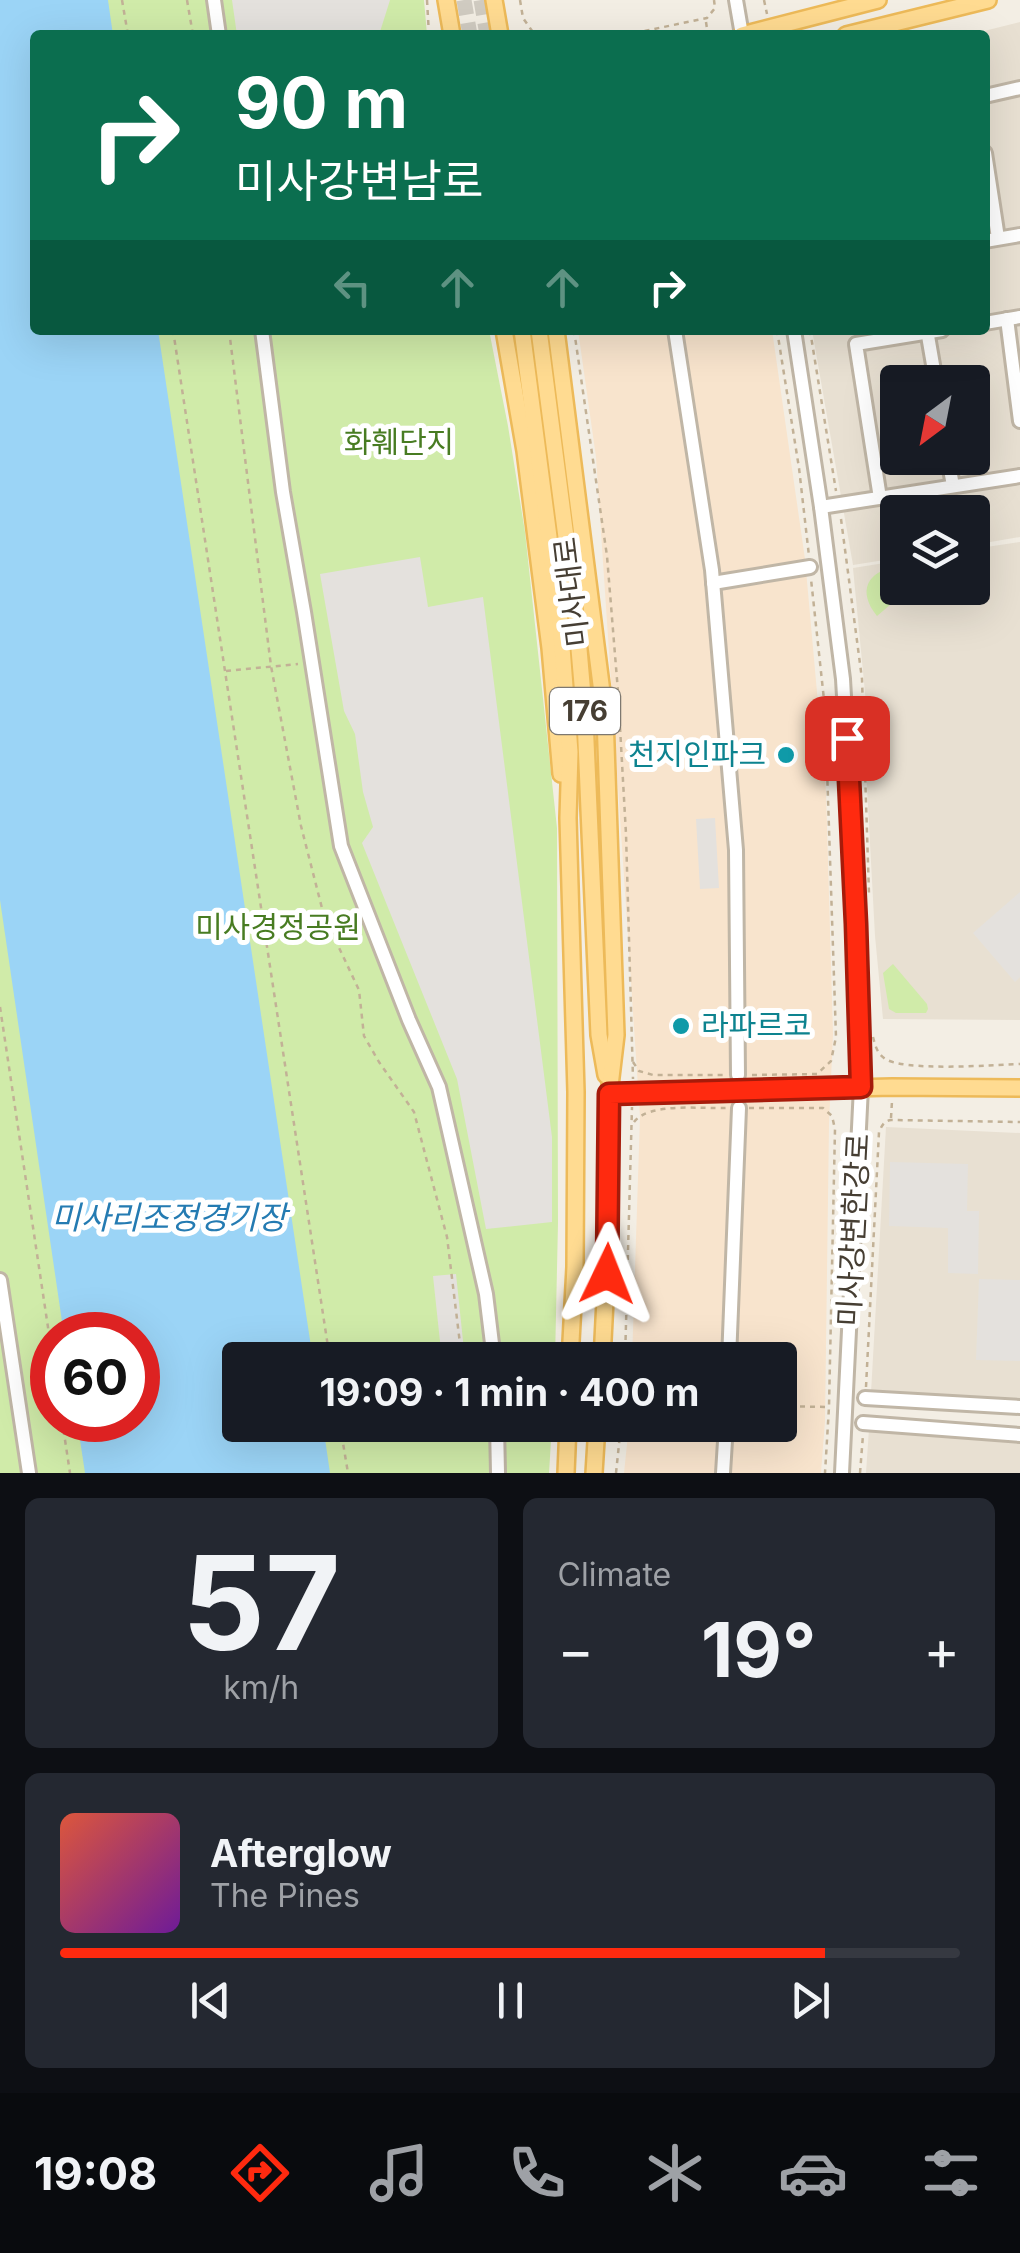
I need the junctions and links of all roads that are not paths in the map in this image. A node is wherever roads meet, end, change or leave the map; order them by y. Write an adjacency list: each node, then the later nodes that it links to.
1 (214, 0): 7 (street)
2 (446, 0): 8 (main road)
3 (494, 0): 9 (main road)
4 (736, 0): 10 (street)
5 (878, 0): 11 (main road)
6 (988, 0): 12 (main road)
7 (218, 30)
8 (451, 30)
9 (499, 30)
10 (741, 30)
11 (761, 30)
12 (866, 30)
13 (1020, 88): 14 (street)
14 (990, 95)
15 (1020, 235): 16 (street)
16 (992, 240)
17 (1014, 318): 28 (street)
18 (263, 335): 45 (street)
19 (505, 335): 38 (main road, 미사대로)
20 (523, 335): 38 (main road, 미사대로 / 176)
21 (540, 335): 42 (main road, 미사대로 / 176)
22 (557, 335): 42 (main road, 미사대로)
23 (675, 335): 37 (street)
24 (795, 335): 35 (street, 미사강변한강로)
25 (909, 335): 34 (street)
26 (932, 335): 27 (street)
27 (935, 365)
28 (1018, 392): 29 (street)
29 (1020, 421)
30 (951, 475): 32 (street)
31 (1020, 476): 32 (street)
32 (953, 486): 33 (street)
33 (898, 495)
34 (880, 498): 35 (street)
35 (821, 507): 40 (street, 미사강변한강로)
36 (810, 567): 37 (street)
37 (713, 583): 39 (street)
38 (568, 818): 46 (main road, 미사대로 / 176)
39 (738, 1075)
40 (861, 1087): 41 (main road); 42 (main road); 62 (street, 미사강변한강로)
41 (1020, 1088)
42 (609, 1094): 47 (main road, 미사대로 / 176)
43 (739, 1108): 48 (street)
44 (0, 1280): 57 (street)
45 (492, 1342)
46 (571, 1342)
47 (603, 1342)
48 (730, 1342)
49 (865, 1398): 50 (street)
50 (1020, 1408)
51 (864, 1423): 52 (street)
52 (1020, 1435)
53 (497, 1442): 58 (street)
54 (567, 1442): 59 (main road)
55 (596, 1442): 60 (main road)
56 (725, 1442): 61 (street)
57 (29, 1473)
58 (498, 1473)
59 (566, 1473)
60 (594, 1473)
61 (723, 1473)
62 (842, 1473)

